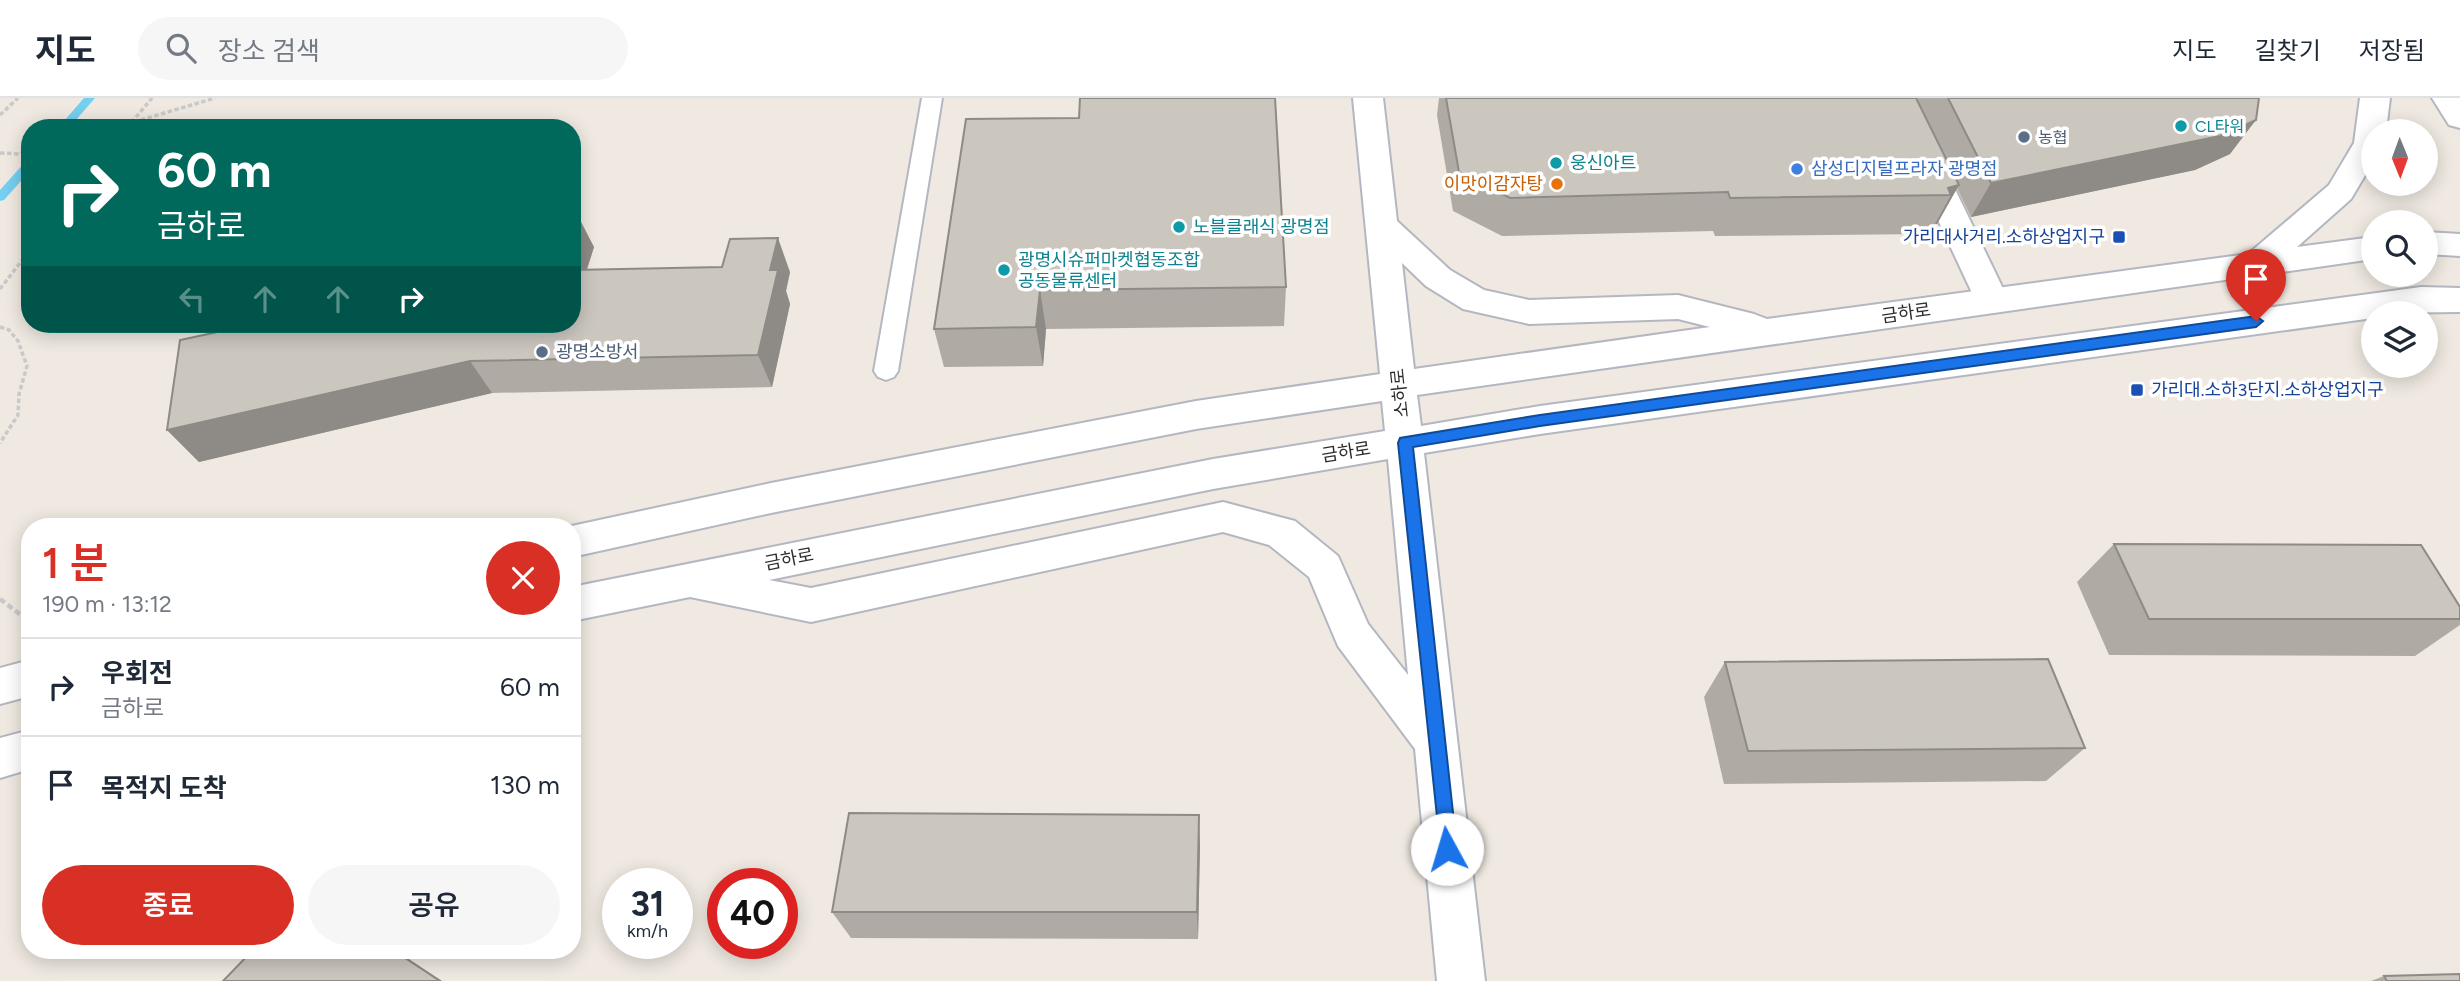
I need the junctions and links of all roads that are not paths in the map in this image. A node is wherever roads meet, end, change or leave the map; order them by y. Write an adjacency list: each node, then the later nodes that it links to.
1 (932, 98): 15 (lane)
2 (1368, 98): 7 (main road, 소하로)
3 (1896, 98): 13 (main road)
4 (2375, 98): 11 (main road)
5 (2447, 98): 6 (main road)
6 (2460, 118)
7 (1381, 225): 14 (main road); 16 (main road, 소하로)
8 (2438, 244): 9 (main road)
9 (2460, 245)
10 (2361, 250): 11 (main road, 금하로)
11 (2257, 264): 13 (main road, 금하로)
12 (2460, 300): 17 (main road, 금하로)
13 (1992, 301): 14 (main road, 금하로)
14 (1773, 331): 16 (main road, 금하로)
15 (886, 371)
16 (1399, 385): 17 (main road, 소하로); 18 (main road, 금하로)
17 (1405, 443): 19 (main road, 금하로); 23 (main road, 소하로)
18 (581, 539)
19 (681, 580): 20 (main road, 금하로); 23 (main road)
20 (581, 602)
21 (21, 681): 22 (main road)
22 (0, 687)
23 (1436, 743): 26 (main road, 소하로)
24 (21, 752): 25 (main road)
25 (0, 758)
26 (1461, 981)

